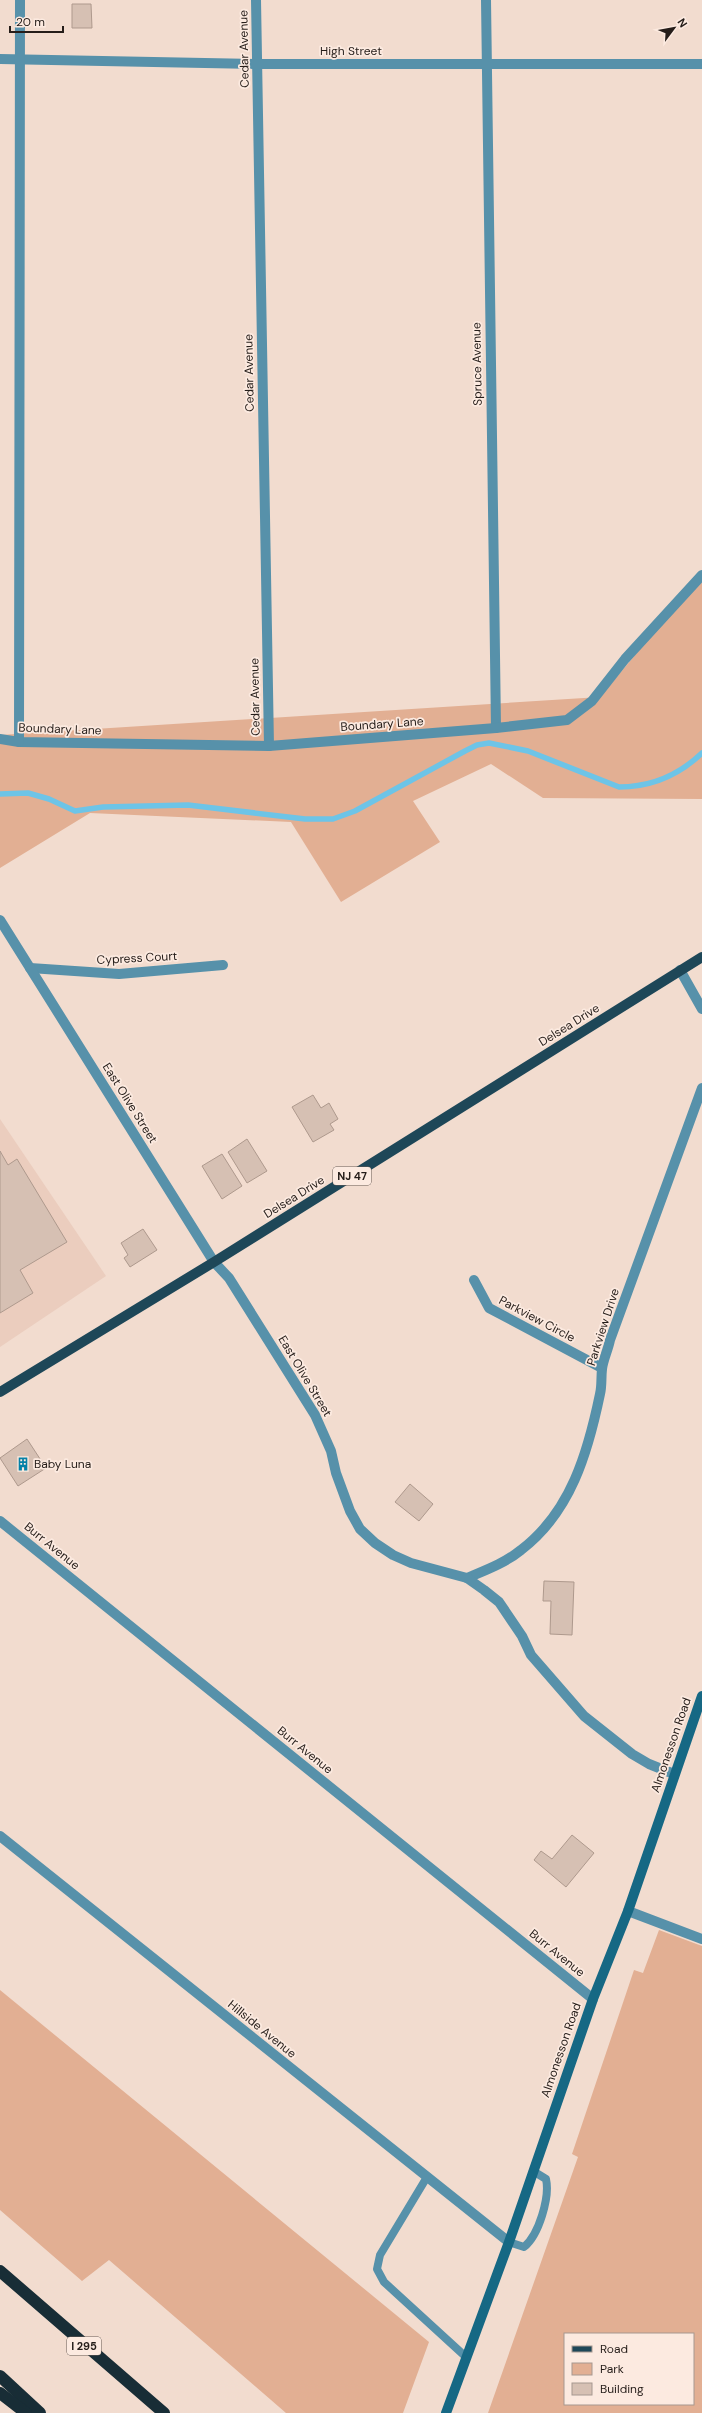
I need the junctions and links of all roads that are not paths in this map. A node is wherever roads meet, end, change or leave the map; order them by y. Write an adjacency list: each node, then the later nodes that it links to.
1 (20, 0): 4 (street)
2 (256, 0): 6 (street, Cedar Avenue)
3 (486, 0): 8 (street, Spruce Avenue)
4 (20, 59): 5 (street, High Street); 6 (street, High Street); 12 (street)
5 (0, 60)
6 (257, 64): 8 (street, High Street); 13 (street, Cedar Avenue)
7 (702, 64): 8 (street, High Street)
8 (486, 65): 10 (street, Spruce Avenue)
9 (702, 575): 10 (street, Boundary Lane)
10 (496, 728): 13 (street, Boundary Lane)
11 (0, 739): 12 (street, Boundary Lane)
12 (20, 742): 13 (street, Boundary Lane)
13 (269, 746)
14 (0, 920): 17 (street, East Olive Street)
15 (702, 957): 18 (main road, Delsea Drive / NJ 47)
16 (223, 965): 17 (street, Cypress Court)
17 (30, 968): 21 (street, East Olive Street)
18 (680, 970): 19 (street); 21 (main road, Delsea Drive / NJ 47)
19 (702, 1009)
20 (702, 1088): 23 (street, Parkview Drive)
21 (214, 1262): 24 (main road, Delsea Drive / NJ 47); 26 (street, East Olive Street)
22 (474, 1280): 23 (street, Parkview Circle)
23 (602, 1368): 26 (street, Parkview Drive)
24 (0, 1392)
25 (0, 1521): 32 (street, Burr Avenue)
26 (467, 1578): 28 (street, East Olive Street)
27 (702, 1696): 28 (main road, Almonesson Road)
28 (674, 1774): 30 (main road, Almonesson Road)
29 (0, 1836): 34 (street, Hillside Avenue)
30 (628, 1911): 31 (street); 32 (main road, Almonesson Road)
31 (702, 1939)
32 (593, 1999): 33 (main road, Almonesson Road)
33 (533, 2172): 35 (main road, Almonesson Road); 35 (lane)
34 (427, 2177): 35 (street, Hillside Avenue); 37 (lane)
35 (508, 2242): 37 (main road, Almonesson Road)
36 (2, 2273): 42 (highway, I 295)
37 (466, 2357): 43 (main road, Almonesson Road)
38 (0, 2376): 41 (highway)
39 (0, 2393): 40 (highway)
40 (26, 2413)
41 (40, 2413)
42 (164, 2413)
43 (446, 2413)

